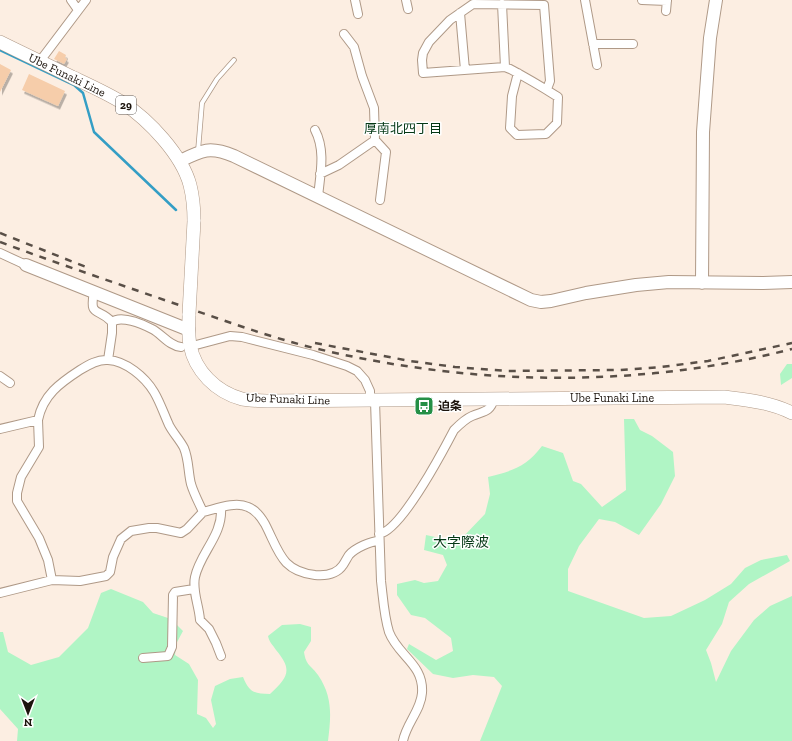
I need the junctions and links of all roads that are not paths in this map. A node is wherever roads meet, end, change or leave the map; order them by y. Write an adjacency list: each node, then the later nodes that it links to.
1 (71, 0): 12 (street)
2 (86, 0): 12 (street)
3 (355, 0): 15 (street)
4 (406, 0): 11 (street)
5 (585, 0): 18 (street)
6 (642, 0): 7 (street)
7 (667, 0): 13 (street)
8 (716, 0): 37 (street)
9 (473, 2): 10 (street); 14 (street)
10 (502, 4): 23 (street); 26 (street)
11 (408, 9)
12 (78, 10): 21 (street)
13 (666, 11)
14 (460, 13): 24 (street); 24 (street)
15 (358, 14)
16 (344, 34): 28 (street)
17 (0, 42): 21 (main road, Ube Funaki Line / 29)
18 (593, 44): 19 (street); 22 (street)
19 (634, 44)
20 (234, 60): 29 (lane)
21 (40, 62): 30 (main road, Ube Funaki Line / 29)
22 (596, 65)
23 (505, 68): 24 (street); 25 (street)
24 (465, 70)
25 (518, 73): 26 (street); 26 (street)
26 (546, 89)
27 (315, 130): 31 (street)
28 (375, 140): 31 (street); 33 (street)
29 (198, 152): 30 (street); 32 (street)
30 (180, 161): 40 (main road, Ube Funaki Line / 29, bridge)
31 (320, 174): 32 (street)
32 (318, 197): 37 (street)
33 (380, 200)
34 (0, 253): 35 (street)
35 (26, 265): 38 (street)
36 (792, 282): 37 (street)
37 (702, 283)
38 (94, 292): 39 (street); 40 (street)
39 (112, 322): 42 (street); 43 (street)
40 (189, 330): 47 (main road, Ube Funaki Line / 29)
41 (196, 345): 47 (street)
42 (181, 347)
43 (108, 360): 49 (street); 52 (street)
44 (0, 376): 45 (street)
45 (10, 383)
46 (494, 399): 47 (main road, Ube Funaki Line / 29); 48 (main road, Ube Funaki Line / 29); 53 (street)
47 (373, 401): 53 (street)
48 (792, 413)
49 (38, 420): 50 (street); 54 (street)
50 (0, 429)
51 (220, 508): 52 (street); 53 (street); 55 (street)
52 (203, 512): 54 (street)
53 (379, 537): 59 (street)
54 (52, 580): 56 (street)
55 (194, 589): 57 (street); 58 (street)
56 (0, 593)
57 (220, 656)
58 (142, 658)
59 (403, 741)

